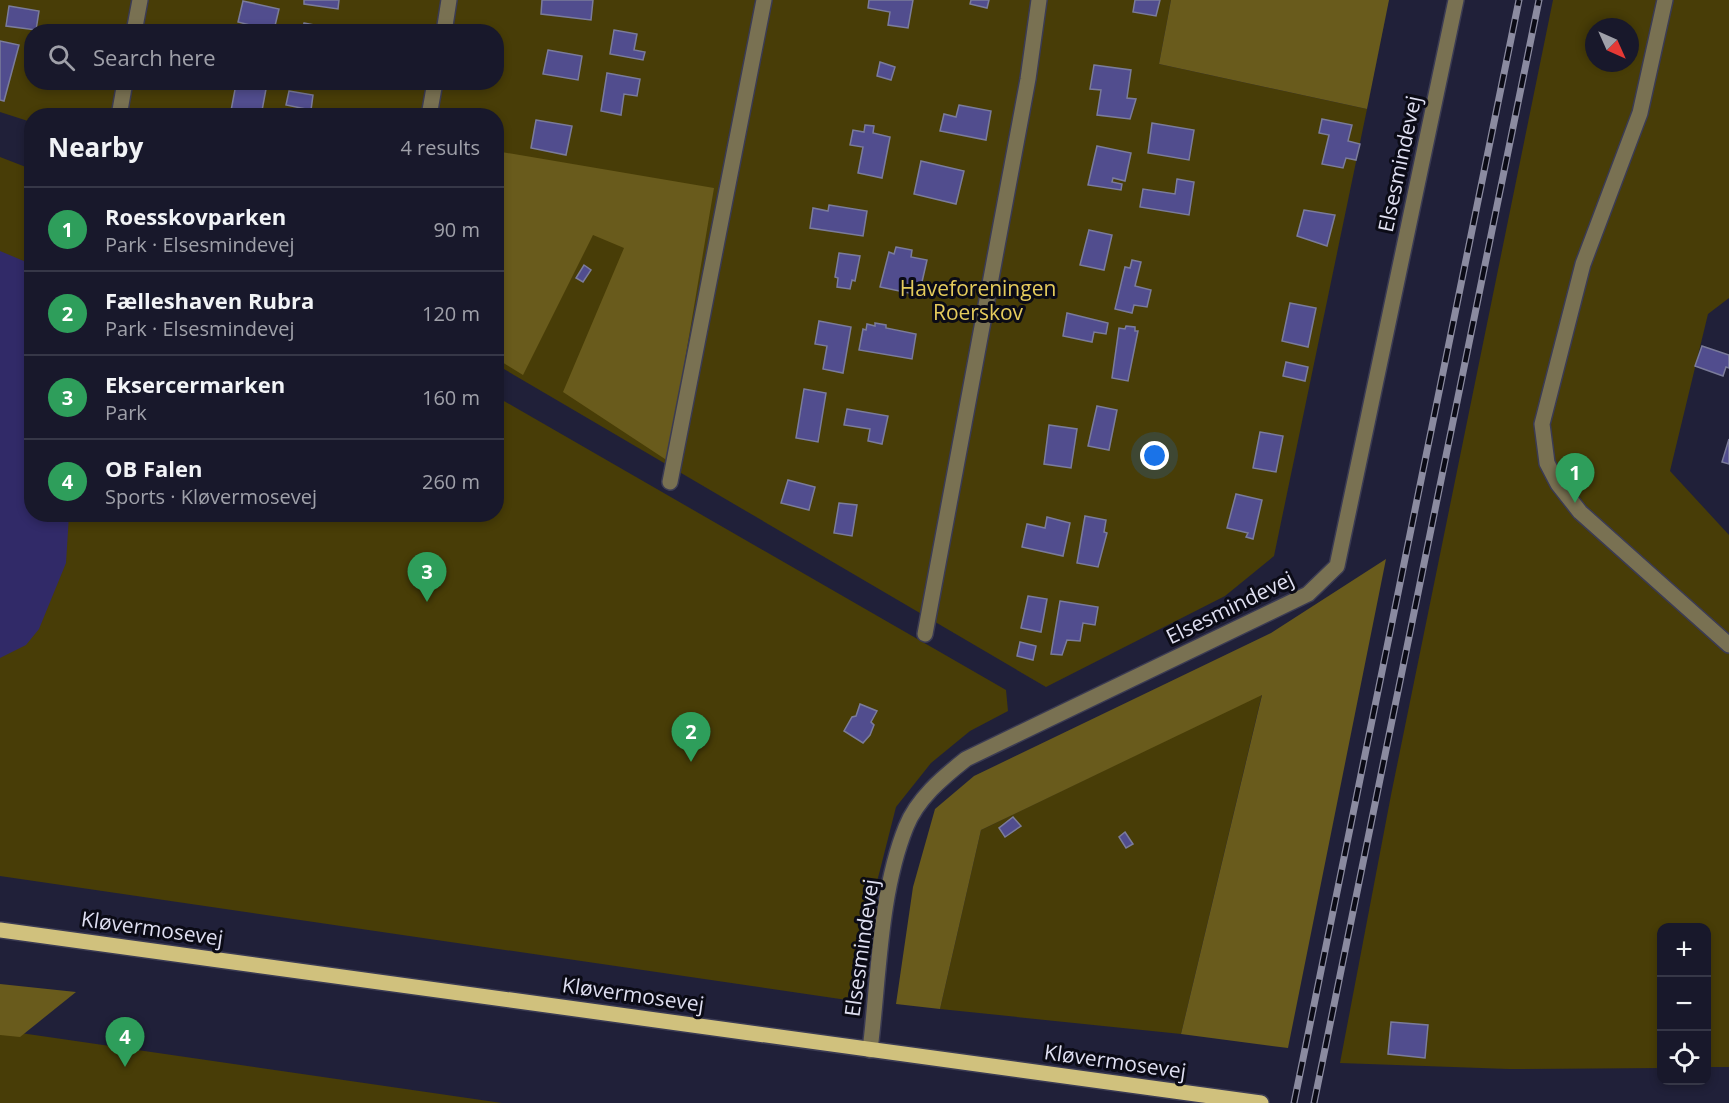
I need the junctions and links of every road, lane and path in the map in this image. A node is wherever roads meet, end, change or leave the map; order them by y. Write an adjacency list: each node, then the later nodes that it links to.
1 (140, 0): 7 (street)
2 (449, 0): 8 (street)
3 (764, 0): 13 (street)
4 (1039, 0): 14 (street)
5 (1456, 0): 17 (street, Elsesmindevej)
6 (1665, 0): 15 (street)
7 (136, 24)
8 (445, 24)
9 (123, 90): 11 (street)
10 (434, 90): 12 (street)
11 (119, 108)
12 (430, 108)
13 (670, 482)
14 (925, 634)
15 (1729, 645)
16 (0, 930): 17 (main road, Kløvermosevej)
17 (870, 1050): 18 (main road, Kløvermosevej)
18 (1261, 1103)

